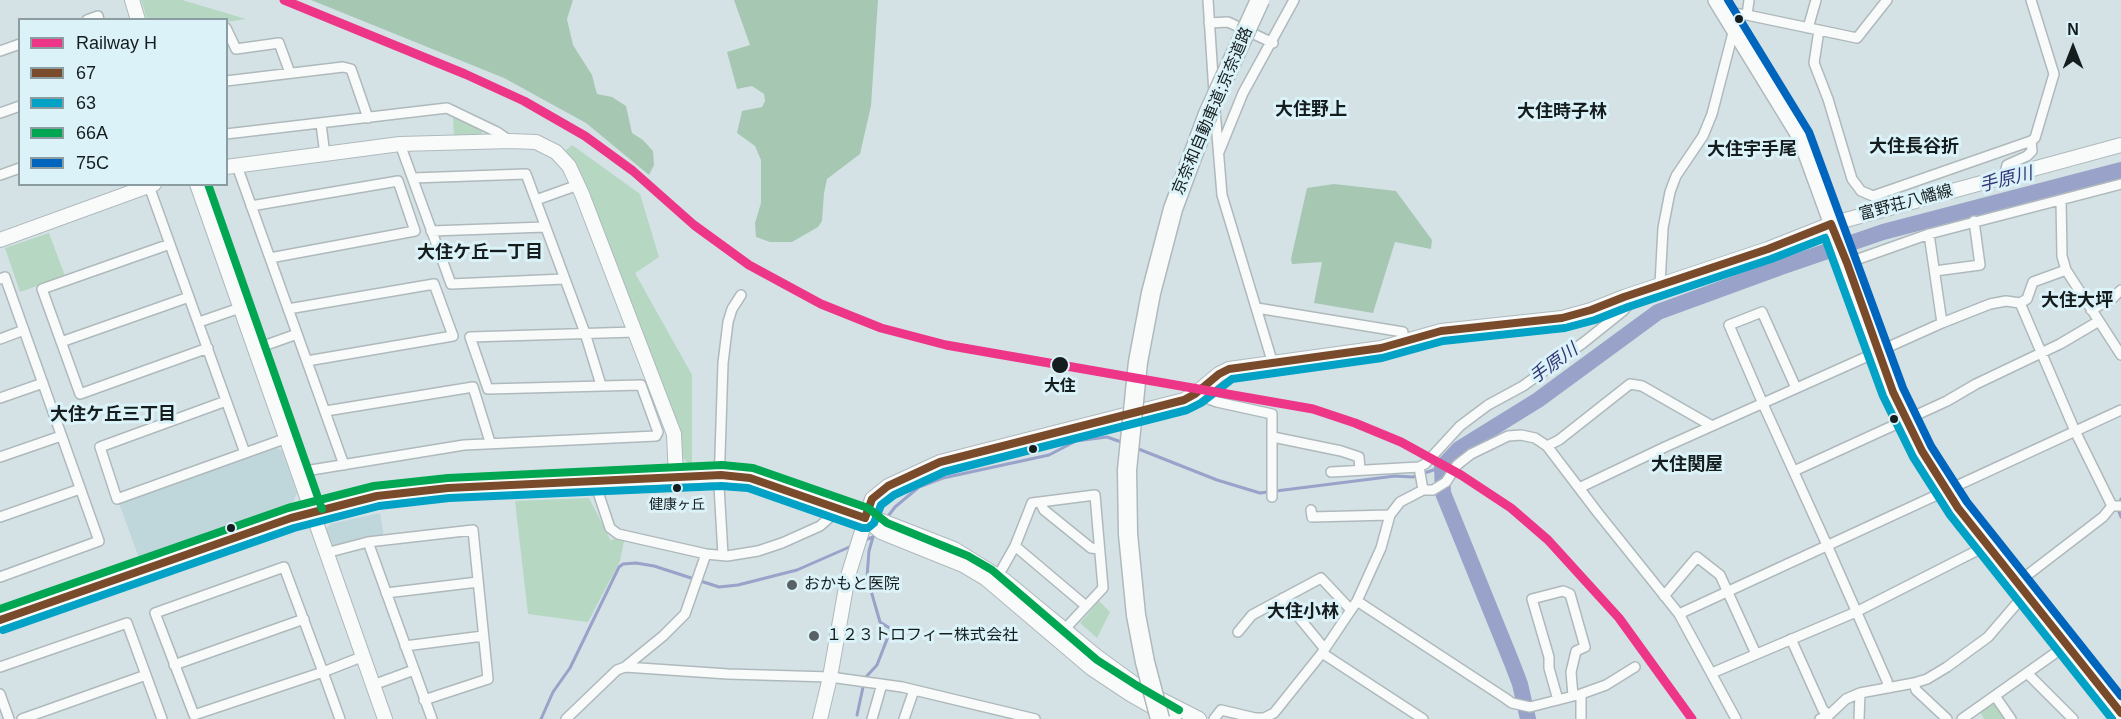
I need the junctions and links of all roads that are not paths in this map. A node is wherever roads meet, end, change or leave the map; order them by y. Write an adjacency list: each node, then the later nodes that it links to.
1 (132, 0): 11 (street)
2 (1208, 0): 12 (street)
3 (1260, 0): 194 (highway, 京奈和自動車道;京奈道路, bridge)
4 (1294, 0): 17 (street)
5 (1749, 0): 10 (street)
6 (1816, 0): 13 (street)
7 (1887, 0): 15 (street)
8 (2031, 0): 28 (street)
9 (1721, 6): 10 (street); 14 (main road)
10 (1747, 15): 13 (street)
11 (137, 18)
12 (1209, 23): 17 (street); 32 (street)
13 (1808, 28): 15 (street)
14 (1734, 29): 48 (main road); 59 (street)
15 (1819, 30): 28 (street)
16 (228, 32): 20 (street)
17 (1273, 42): 32 (street)
18 (18, 45): 19 (street)
19 (0, 51)
20 (290, 73): 21 (street); 24 (street)
21 (228, 81)
22 (18, 107): 23 (street)
23 (0, 113)
24 (368, 118): 25 (street); 27 (street)
25 (321, 124): 26 (street); 31 (street)
26 (228, 134)
27 (510, 141): 29 (street); 39 (street)
28 (2031, 141): 36 (street)
29 (400, 144): 31 (street); 37 (street)
30 (2121, 145): 36 (street, 富野荘八幡線)
31 (325, 154): 33 (street)
32 (1218, 154): 67 (street)
33 (232, 167): 45 (street)
34 (18, 169): 35 (street)
35 (0, 175)
36 (2004, 177): 48 (street, 富野荘八幡線)
37 (413, 178): 43 (street); 49 (street)
38 (2121, 184): 44 (street)
39 (578, 185): 43 (street); 73 (street)
40 (149, 186): 51 (street)
41 (152, 186): 52 (street)
42 (198, 186): 65 (street)
43 (536, 200): 47 (street)
44 (2061, 200): 46 (street); 55 (street)
45 (251, 206): 53 (street); 53 (street)
46 (1974, 221): 50 (street); 56 (street)
47 (545, 227): 49 (street); 58 (street)
48 (1832, 228): 54 (main road); 59 (street, 富野荘八幡線)
49 (431, 231): 58 (street)
50 (1929, 234): 54 (street); 56 (street)
51 (0, 240)
52 (170, 244): 63 (street); 78 (street)
53 (270, 258): 66 (street)
54 (1846, 261): 82 (main road)
55 (2066, 270): 64 (street); 68 (street)
56 (1935, 271): 71 (street)
57 (0, 279): 72 (street)
58 (564, 279): 75 (street)
59 (1660, 285): 61 (street, 富野荘八幡線)
60 (2121, 290): 68 (street)
61 (1634, 293): 85 (street, 富野荘八幡線); 110 (street)
62 (741, 295): 111 (street)
63 (189, 297): 70 (street); 78 (street)
64 (2020, 303): 71 (street); 81 (street)
65 (240, 308): 70 (street); 80 (street)
66 (288, 309): 76 (street); 84 (street)
67 (1257, 309): 74 (street); 85 (street)
68 (2091, 310): 69 (street)
69 (2099, 321): 81 (street); 83 (street)
70 (199, 322): 79 (street)
71 (1942, 323): 82 (street)
72 (24, 330): 77 (street); 86 (street)
73 (635, 332): 75 (street); 112 (street)
74 (1403, 332)
75 (585, 333): 87 (street); 87 (street)
76 (297, 334): 80 (street); 84 (street)
77 (0, 339)
78 (62, 342): 79 (street)
79 (208, 348): 91 (street)
80 (255, 349): 100 (street)
81 (2042, 352): 95 (street); 97 (street)
82 (1878, 353): 88 (street); 95 (main road)
83 (2121, 355)
84 (307, 361): 94 (street)
85 (1274, 364): 89 (street, 富野荘八幡線)
86 (43, 383): 90 (street); 98 (street)
87 (601, 385): 101 (street)
88 (1796, 388): 92 (street); 92 (street)
89 (1195, 394): 99 (street); 126 (street)
90 (0, 398)
91 (226, 401): 103 (street); 103 (street)
92 (1763, 404): 96 (street); 107 (street)
93 (2121, 410): 97 (street)
94 (326, 411): 101 (street); 105 (street)
95 (1906, 421): 107 (street); 117 (main road)
96 (1712, 426): 102 (street); 114 (street)
97 (2075, 431): 117 (street); 120 (street)
98 (61, 436): 104 (street); 115 (street)
99 (1273, 437): 106 (street); 118 (street)
100 (287, 438): 103 (street); 108 (street)
101 (490, 442): 105 (street)
102 (1547, 446): 114 (street); 116 (street)
103 (245, 453)
104 (0, 457)
105 (344, 465): 108 (street)
106 (1360, 470): 109 (street); 110 (street)
107 (1794, 471): 129 (street)
108 (299, 472): 123 (street)
109 (1330, 472)
110 (1420, 472): 116 (street)
111 (721, 475): 112 (street); 121 (street); 135 (street)
112 (676, 478): 113 (street)
113 (594, 480): 123 (street); 134 (street)
114 (1579, 488): 142 (street)
115 (80, 489): 125 (street); 137 (street)
116 (1428, 490): 124 (street)
117 (1946, 491): 129 (street); 130 (main road)
118 (1272, 497)
119 (1040, 502): 131 (street); 132 (street); 132 (street)
120 (2116, 505): 139 (street)
121 (839, 509): 126 (street); 135 (street)
122 (1311, 510): 124 (street)
123 (312, 512): 133 (street); 150 (street)
124 (1390, 515): 144 (street)
125 (0, 517)
126 (871, 521): 127 (street); 169 (street)
127 (898, 533): 136 (street); 195 (street)
128 (368, 542): 133 (street); 138 (street); 141 (street)
129 (1827, 545): 140 (street); 147 (street)
130 (1988, 545): 139 (main road); 147 (street)
131 (1015, 546): 136 (street); 145 (street)
132 (1100, 549): 145 (street)
133 (326, 553): 159 (street)
134 (706, 554): 135 (street); 162 (street)
135 (723, 555)
136 (998, 576): 151 (street)
137 (0, 577)
138 (478, 582): 141 (street); 153 (street)
139 (2020, 587): 155 (main road); 170 (street)
140 (1729, 591): 142 (street); 148 (street); 158 (street)
141 (386, 593): 156 (street)
142 (1664, 596): 148 (street)
143 (1283, 598): 146 (street); 152 (street); 157 (street)
144 (1357, 601): 146 (street); 180 (street)
145 (1086, 606): 151 (street)
146 (1351, 610): 157 (street)
147 (1856, 612): 154 (street); 173 (street)
148 (1679, 614): 166 (street)
149 (304, 618): 160 (street); 160 (street); 165 (street)
150 (0, 620)
151 (1064, 630): 196 (street)
152 (1238, 632)
153 (483, 636): 156 (street); 179 (street)
154 (1791, 639): 158 (street); 182 (street)
155 (2068, 644): 167 (street); 181 (main road)
156 (405, 645): 164 (street)
157 (1323, 650): 197 (street); 198 (street)
158 (1756, 654): 166 (street)
159 (364, 656): 165 (street); 172 (street)
160 (174, 665): 165 (street)
161 (0, 667): 168 (street)
162 (625, 667): 169 (street); 189 (street)
163 (1635, 667): 177 (street)
164 (414, 670): 172 (street); 179 (street)
165 (323, 672): 186 (street)
166 (1712, 673): 200 (street)
167 (2027, 674): 178 (street); 205 (street)
168 (146, 675): 184 (street); 185 (street)
169 (830, 676): 171 (street); 190 (street)
170 (1914, 683): 173 (street); 202 (street)
171 (882, 684): 174 (street); 191 (street)
172 (374, 685): 187 (street)
173 (1888, 688): 175 (street)
174 (914, 690): 192 (street); 193 (street)
175 (1860, 693): 182 (street); 201 (street)
176 (0, 694): 183 (street)
177 (1577, 695): 180 (street); 180 (street); 199 (street)
178 (1995, 696): 203 (street); 204 (street)
179 (424, 700): 188 (street)
180 (1558, 700)
181 (2119, 706)
182 (1824, 717)
183 (9, 719)
184 (22, 719)
185 (162, 719)
186 (340, 719)
187 (385, 719)
188 (432, 719)
189 (566, 719)
190 (820, 719)
191 (872, 719)
192 (904, 719)
193 (1035, 719)
194 (1160, 719)
195 (1174, 719)
196 (1199, 719)
197 (1214, 719)
198 (1423, 719)
199 (1581, 719)
200 (1736, 719)
201 (1859, 719)
202 (1947, 719)
203 (1962, 719)
204 (2011, 719)
205 (2073, 719)

